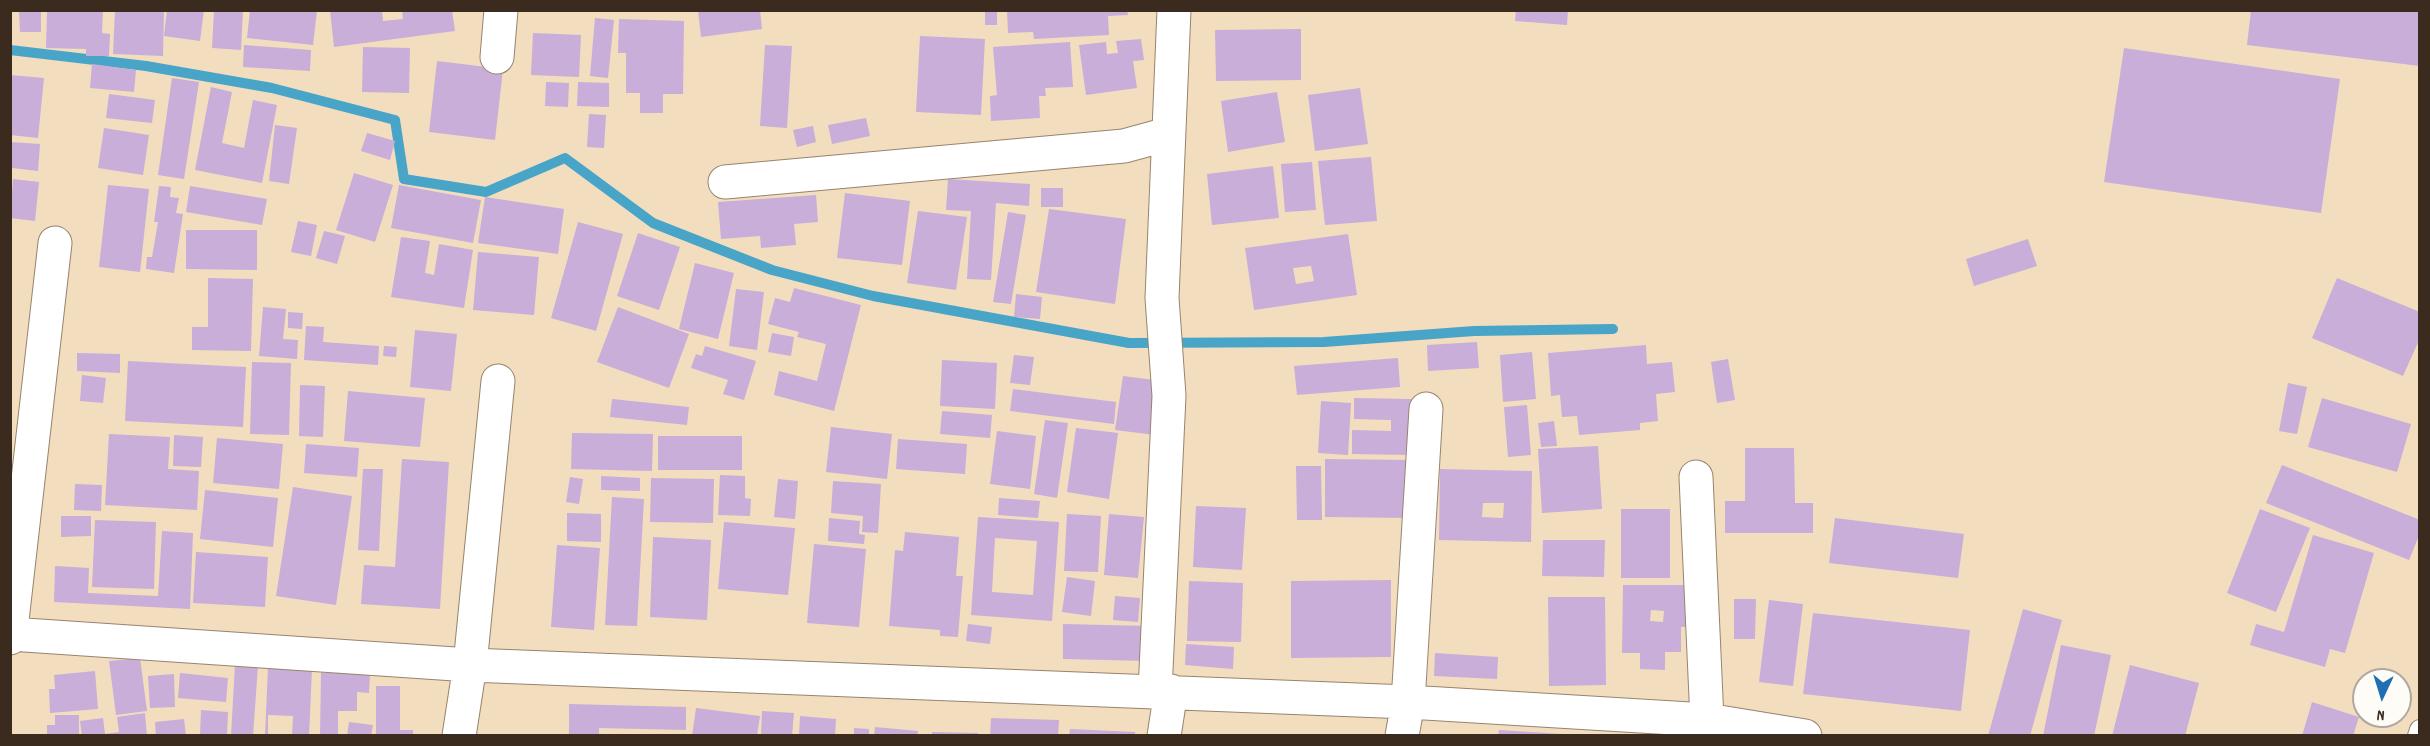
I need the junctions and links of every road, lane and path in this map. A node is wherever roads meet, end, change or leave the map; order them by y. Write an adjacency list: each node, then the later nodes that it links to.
1 (501, 10): 3 (street)
2 (1174, 10): 4 (street)
3 (497, 57)
4 (1168, 134): 5 (street); 13 (street)
5 (725, 182)
6 (55, 243): 10 (street)
7 (498, 381): 12 (street)
8 (1426, 409): 14 (street)
9 (1696, 477): 15 (street)
10 (11, 634): 11 (street); 12 (street)
11 (10, 638)
12 (470, 665): 13 (street); 17 (street)
13 (1163, 691): 14 (street); 18 (street)
14 (1408, 702): 15 (street); 19 (street)
15 (1707, 720): 20 (street)
16 (2420, 730): 21 (lane)
17 (459, 735)
18 (1164, 735)
19 (1402, 735)
20 (1805, 735)
21 (2418, 735)

